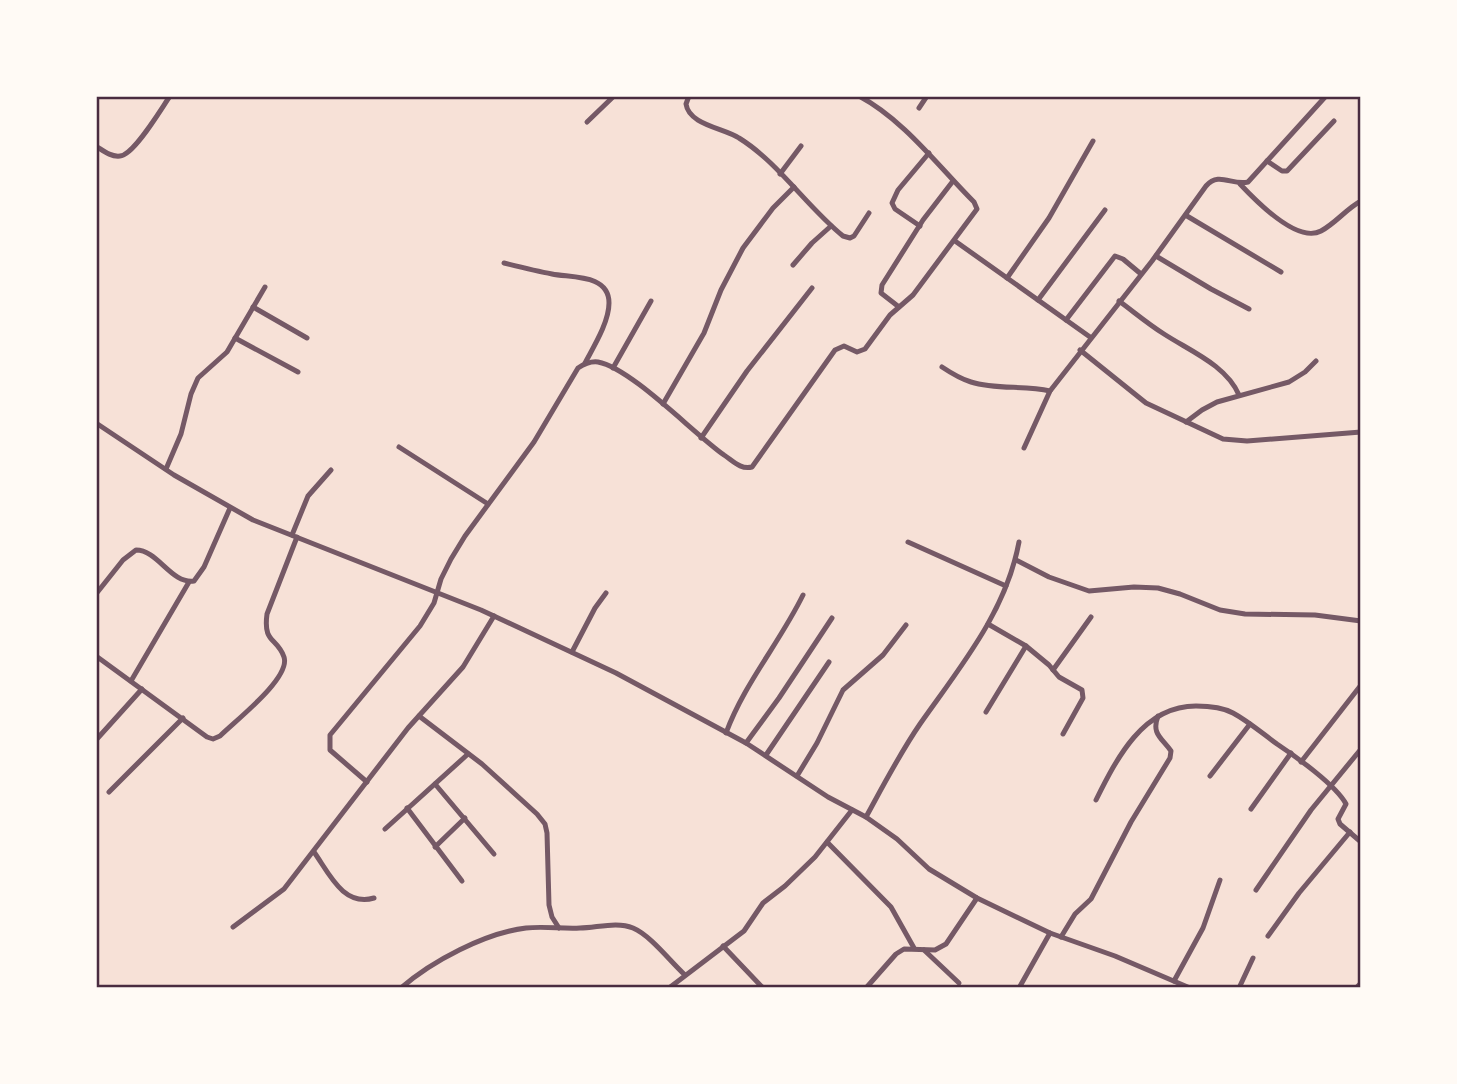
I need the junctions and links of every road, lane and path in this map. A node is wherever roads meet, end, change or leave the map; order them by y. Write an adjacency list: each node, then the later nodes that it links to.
1 (170, 96): 12 (street)
2 (614, 96): 9 (street)
3 (689, 96): 15 (street)
4 (859, 96): 13 (street)
5 (927, 96): 7 (street)
6 (1326, 96): 14 (street)
7 (919, 108)
8 (1334, 121): 14 (street)
9 (587, 122)
10 (1093, 141): 31 (street)
11 (800, 146): 15 (street)
12 (99, 148)
13 (929, 153): 16 (street); 24 (street)
14 (1267, 161): 17 (street)
15 (780, 174): 18 (street)
16 (953, 181): 24 (street); 25 (street)
17 (1240, 184): 19 (street); 22 (street)
18 (794, 187): 23 (street); 52 (street)
19 (1361, 201)
20 (1105, 210): 34 (street)
21 (869, 213): 23 (street)
22 (1187, 216): 26 (street); 29 (street)
23 (831, 226): 28 (street)
24 (920, 226): 38 (street)
25 (955, 241): 31 (street); 38 (street)
26 (1156, 256): 30 (street); 39 (street)
27 (504, 263): 46 (street)
28 (793, 265)
29 (1282, 272)
30 (1141, 274): 36 (street); 40 (street)
31 (1007, 278): 34 (street)
32 (265, 287): 37 (street)
33 (812, 288): 56 (street)
34 (1038, 300): 40 (street)
35 (651, 301): 48 (street)
36 (1119, 301): 41 (street); 51 (street)
37 (253, 307): 42 (street); 43 (street)
38 (899, 307): 56 (street)
39 (1250, 309)
40 (1066, 320): 41 (street)
41 (1090, 337): 44 (street)
42 (235, 338): 49 (street); 59 (street)
43 (307, 338)
44 (1080, 350): 50 (street); 53 (street)
45 (1316, 361): 51 (street)
46 (585, 363): 48 (street); 61 (street)
47 (942, 367): 50 (street)
48 (613, 368): 52 (street)
49 (298, 372)
50 (1050, 391): 58 (street)
51 (1239, 395): 53 (street)
52 (663, 404): 56 (street)
53 (1186, 422): 55 (street)
54 (96, 423): 59 (street)
55 (1361, 432)
56 (701, 438)
57 (399, 447): 61 (street)
58 (1024, 448)
59 (166, 469): 62 (street)
60 (331, 470): 63 (street)
61 (488, 505): 71 (street)
62 (230, 508): 63 (street); 68 (street)
63 (294, 536): 71 (street); 92 (street)
64 (908, 542): 70 (street)
65 (1019, 542): 66 (street)
66 (1016, 560): 70 (street); 78 (street)
67 (96, 580): 69 (street)
68 (189, 582): 69 (street); 86 (street)
69 (103, 585): 73 (street)
70 (1006, 586): 79 (street)
71 (437, 592): 75 (street); 105 (street)
72 (606, 593): 82 (street)
73 (96, 594)
74 (803, 595): 94 (street)
75 (494, 616): 82 (street); 90 (street)
76 (1091, 617): 85 (street)
77 (832, 618): 97 (street)
78 (1361, 621)
79 (988, 624): 81 (street); 113 (street)
80 (906, 625): 103 (street)
81 (1026, 646): 85 (street); 89 (street)
82 (572, 652): 94 (street)
83 (96, 656): 86 (street)
84 (829, 662): 101 (street)
85 (1053, 670): 95 (street)
86 (131, 681): 88 (street)
87 (1361, 685): 102 (street)
88 (142, 689): 92 (street); 96 (street)
89 (986, 712)
90 (419, 716): 100 (street); 105 (street)
91 (1158, 716): 93 (street); 109 (street); 131 (street)
92 (183, 718): 108 (street)
93 (1250, 724): 99 (street); 104 (street)
94 (726, 733): 97 (street)
95 (1063, 734)
96 (96, 740)
97 (746, 743): 101 (street)
98 (1361, 749): 107 (street)
99 (1291, 753): 102 (street); 111 (street)
100 (468, 754): 106 (street); 128 (street)
101 (766, 755): 103 (street)
102 (1301, 762): 107 (street)
103 (797, 776): 112 (street)
104 (1210, 776)
105 (367, 782): 120 (street)
106 (435, 784): 110 (street); 114 (street)
107 (1330, 786): 116 (street); 124 (street)
108 (109, 792)
109 (1096, 800)
110 (407, 808): 115 (street); 119 (street)
111 (1251, 809)
112 (852, 810): 113 (street); 117 (street)
113 (866, 817): 126 (street)
114 (465, 818): 119 (street); 121 (street)
115 (385, 829)
116 (1350, 832): 118 (street); 130 (street)
117 (827, 842): 132 (street); 133 (street)
118 (1361, 842)
119 (435, 847): 123 (street)
120 (314, 852): 125 (street); 127 (street)
121 (494, 854)
122 (1220, 880): 137 (street)
123 (462, 881)
124 (1256, 890)
125 (374, 898)
126 (977, 898): 129 (street); 134 (street)
127 (233, 927)
128 (559, 928): 136 (street); 140 (street)
129 (1050, 933): 131 (street); 144 (street)
130 (1268, 936)
131 (1060, 937): 137 (street)
132 (723, 946): 136 (street); 142 (street)
133 (914, 948): 134 (street); 143 (street)
134 (924, 950): 138 (street)
135 (1253, 957): 145 (street)
136 (684, 974): 141 (street)
137 (1174, 981): 139 (street)
138 (959, 983)
139 (1187, 987)
140 (401, 988)
141 (668, 988)
142 (763, 988)
143 (866, 988)
144 (1019, 988)
145 (1240, 988)

